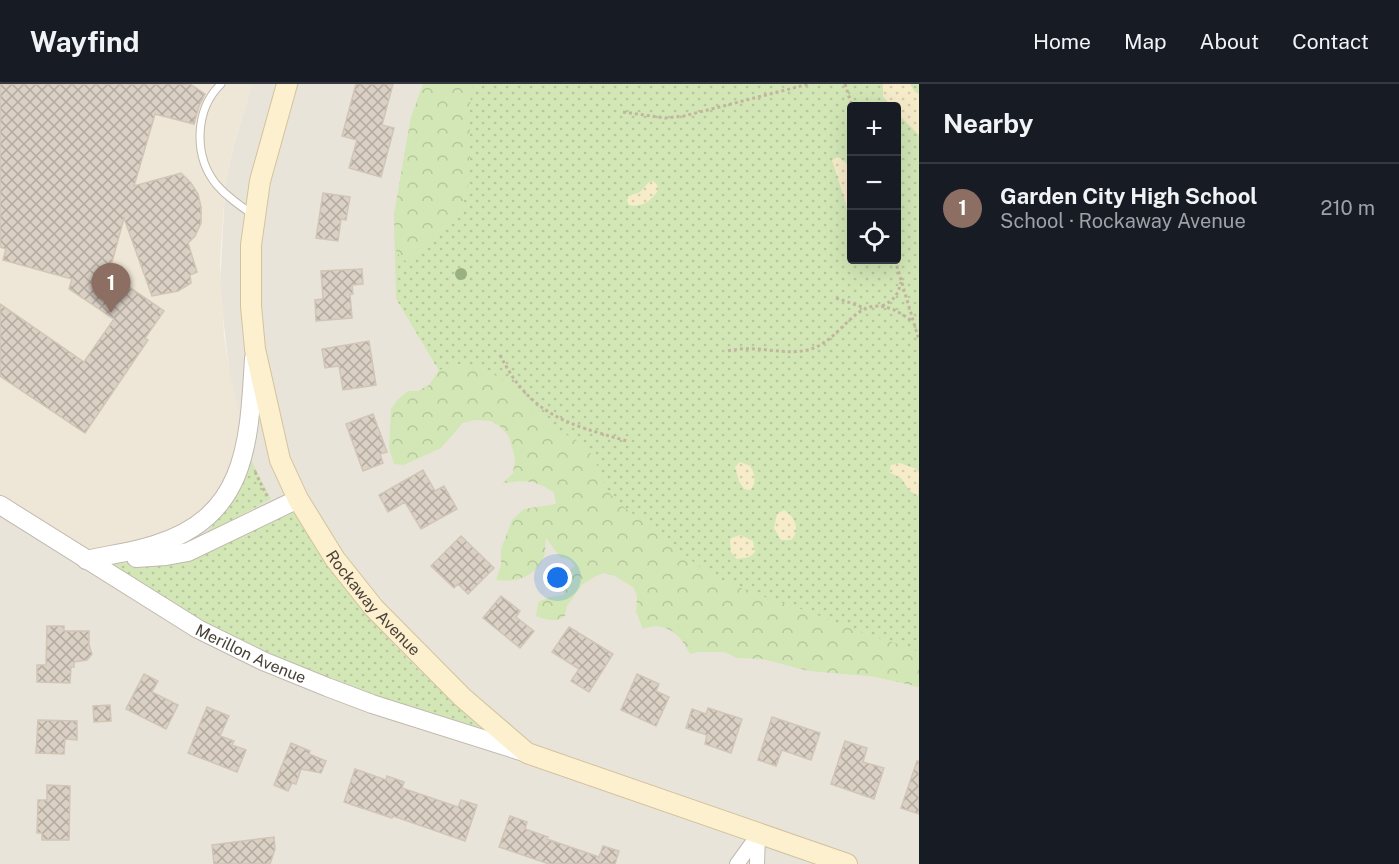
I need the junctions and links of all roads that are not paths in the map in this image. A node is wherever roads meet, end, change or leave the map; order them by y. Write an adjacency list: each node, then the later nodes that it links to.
1 (221, 84): 3 (lane)
2 (287, 84): 3 (main road, Rockaway Avenue)
3 (255, 216): 4 (main road, Rockaway Avenue)
4 (255, 349): 5 (main road, Rockaway Avenue); 7 (street)
5 (298, 499): 7 (street); 8 (main road, Rockaway Avenue)
6 (0, 505): 7 (street, Merillon Avenue)
7 (86, 560): 8 (street, Merillon Avenue)
8 (526, 753): 9 (main road, Rockaway Avenue)
9 (758, 835): 10 (street); 11 (street); 12 (main road, Rockaway Avenue)
10 (737, 864)
11 (757, 864)
12 (847, 864)

